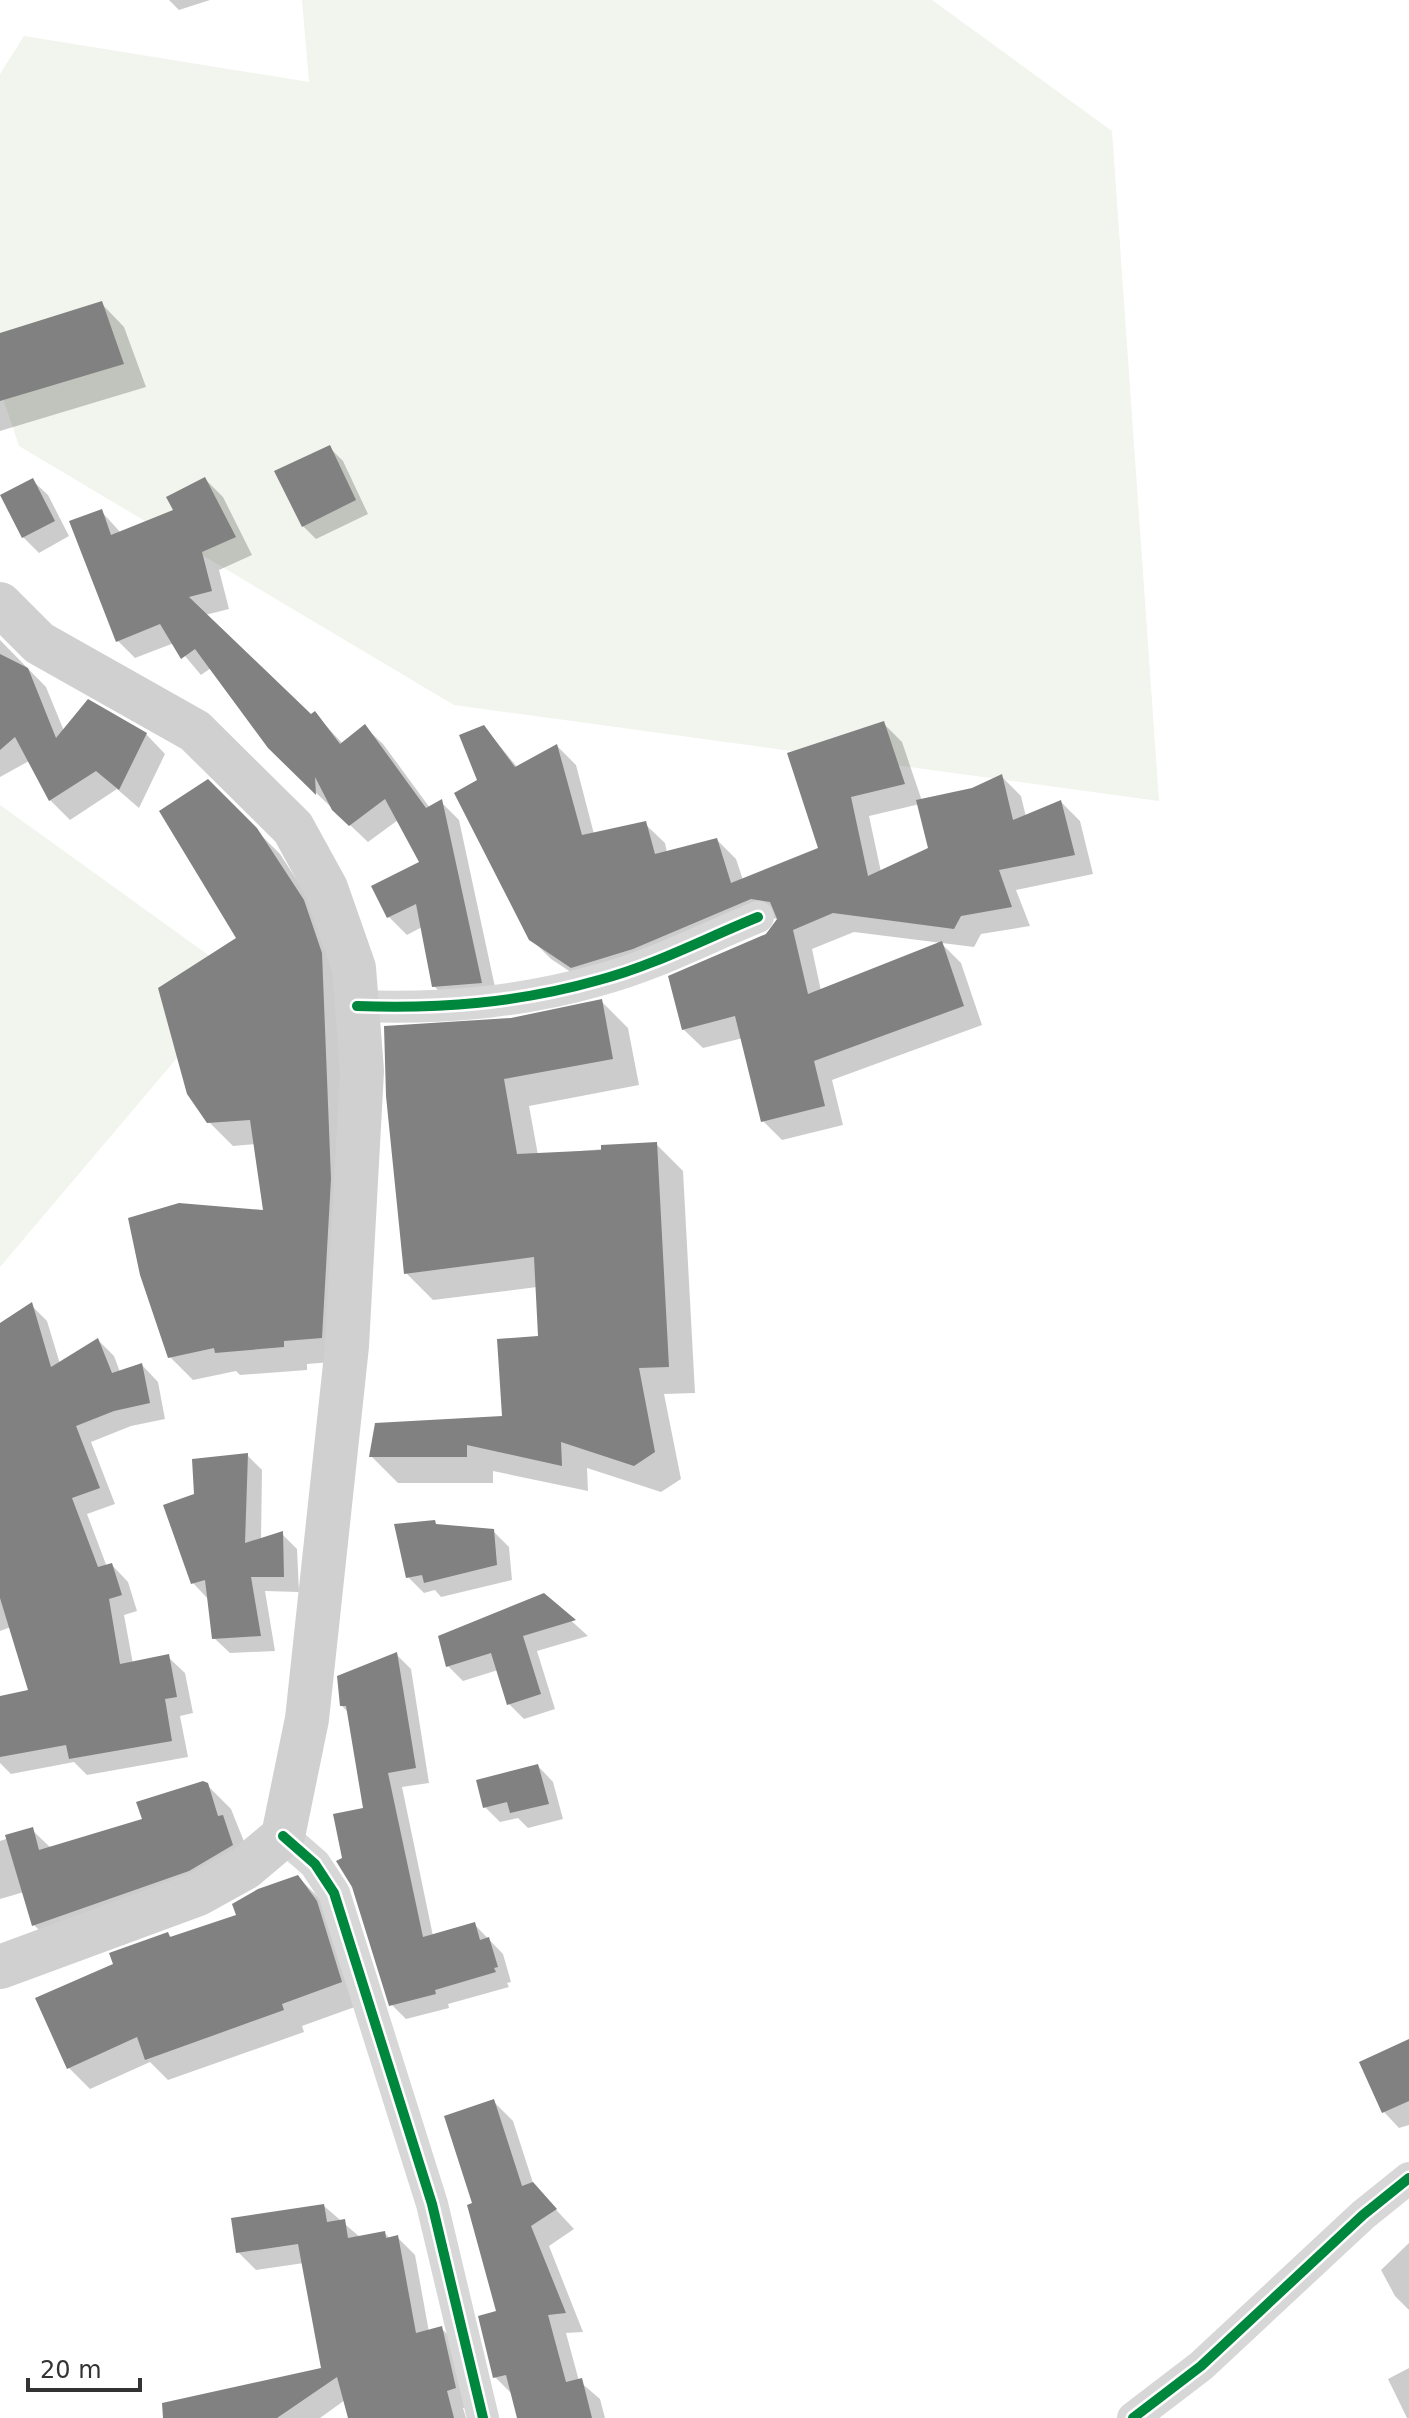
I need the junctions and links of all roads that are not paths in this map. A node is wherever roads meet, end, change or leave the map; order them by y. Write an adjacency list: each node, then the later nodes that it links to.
1 (0, 604): 3 (main road)
2 (758, 917): 3 (street)
3 (357, 1006): 4 (main road)
4 (283, 1836): 5 (main road); 7 (street)
5 (0, 1967)
6 (1409, 2178): 8 (street)
7 (483, 2418)
8 (1133, 2418)

